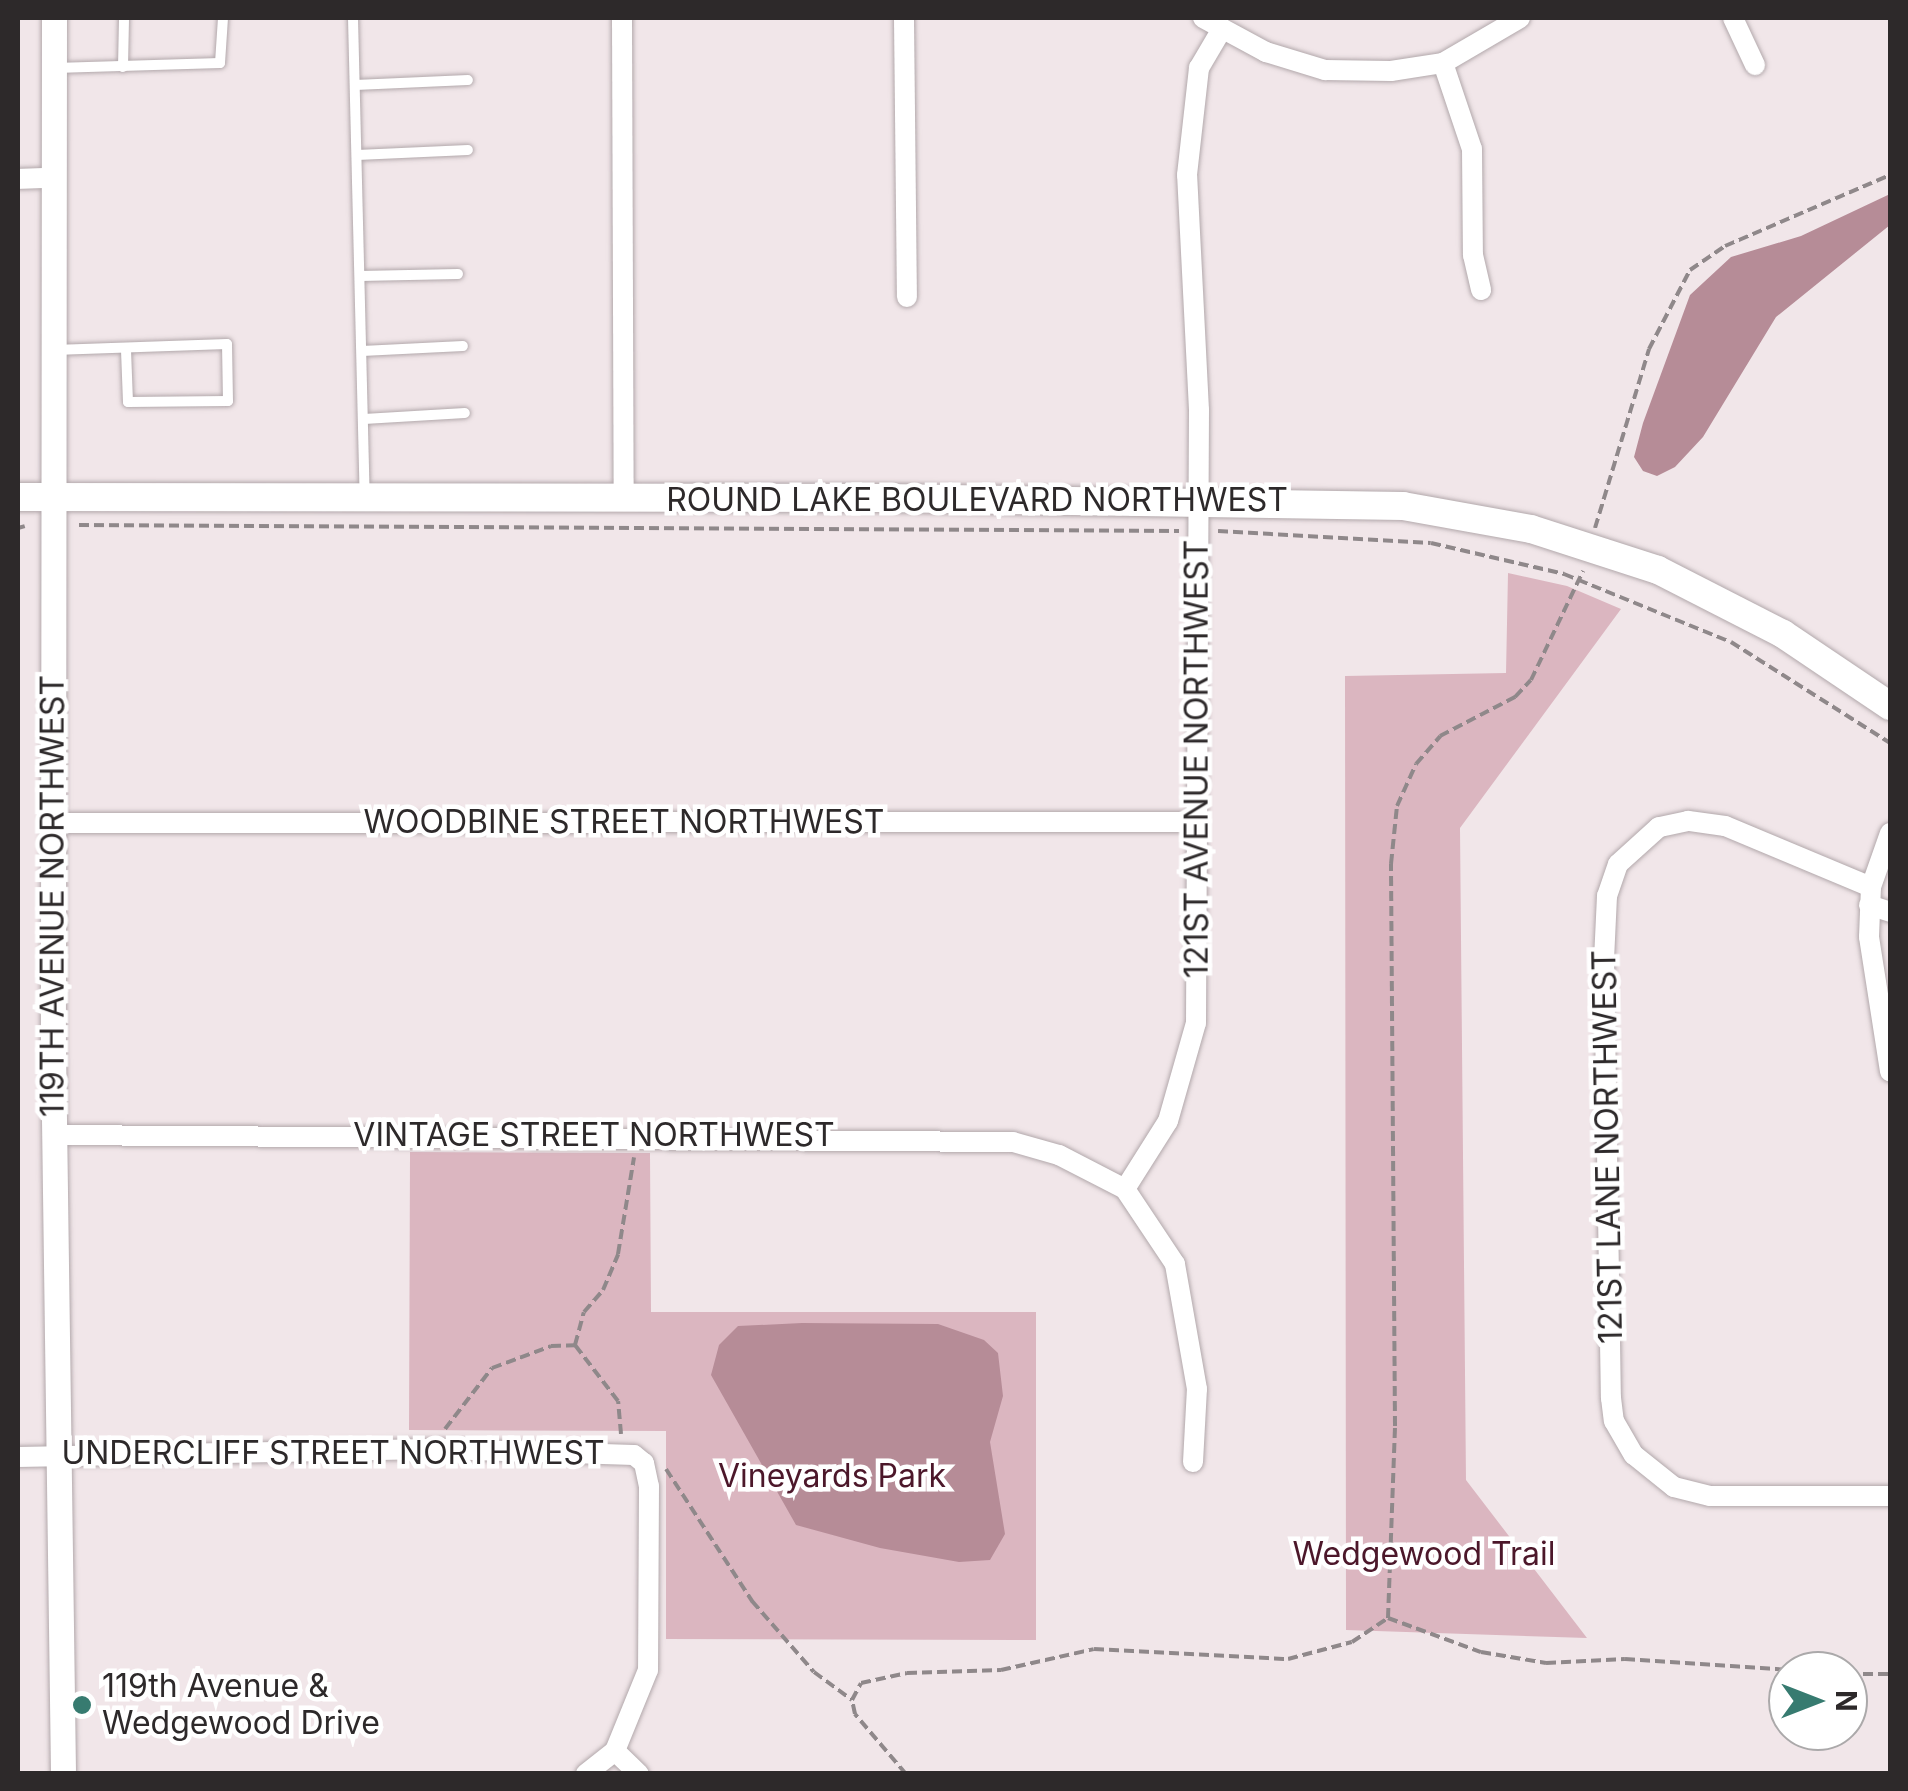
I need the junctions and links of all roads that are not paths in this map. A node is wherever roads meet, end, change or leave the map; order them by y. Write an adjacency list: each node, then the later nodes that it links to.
1 (54, 18): 14 (street, 119TH AVENUE NORTHWEST)
2 (124, 18): 13 (lane)
3 (223, 18): 13 (lane)
4 (353, 18): 16 (lane)
5 (622, 18): 34 (street)
6 (904, 18): 24 (street)
7 (1203, 18): 10 (street)
8 (1520, 18): 11 (street)
9 (1733, 18): 12 (street)
10 (1222, 29): 11 (street); 35 (street, 121ST AVENUE NORTHWEST)
11 (1443, 62): 23 (street)
12 (1754, 64)
13 (123, 67): 14 (lane)
14 (54, 68): 19 (street, 119TH AVENUE NORTHWEST)
15 (468, 80): 16 (lane)
16 (354, 85): 18 (lane)
17 (468, 150): 18 (lane)
18 (357, 155): 22 (lane)
19 (55, 178): 20 (street); 26 (street, 119TH AVENUE NORTHWEST)
20 (18, 179)
21 (458, 274): 22 (lane)
22 (360, 276): 28 (lane)
23 (1481, 290)
24 (906, 298)
25 (463, 346): 28 (lane)
26 (53, 350): 27 (lane); 32 (street, 119TH AVENUE NORTHWEST)
27 (126, 350): 27 (lane)
28 (362, 351): 30 (lane)
29 (465, 413): 30 (lane)
30 (364, 418): 33 (lane)
31 (18, 497): 32 (main road, ROUND LAKE BOULEVARD NORTHWEST)
32 (52, 497): 33 (main road, ROUND LAKE BOULEVARD NORTHWEST); 38 (street, 119TH AVENUE NORTHWEST)
33 (365, 498): 34 (main road, ROUND LAKE BOULEVARD NORTHWEST)
34 (624, 498): 35 (main road, ROUND LAKE BOULEVARD NORTHWEST)
35 (1198, 501): 36 (main road, ROUND LAKE BOULEVARD NORTHWEST); 37 (street, 121ST AVENUE NORTHWEST)
36 (1890, 706)
37 (1195, 822): 38 (street, WOODBINE STREET NORTHWEST); 44 (street, 121ST AVENUE NORTHWEST)
38 (52, 823): 43 (street, 119TH AVENUE NORTHWEST)
39 (1890, 833): 40 (street)
40 (1870, 896): 41 (street); 42 (street); 48 (street, 121ST LANE NORTHWEST)
41 (1890, 912)
42 (1890, 1071)
43 (54, 1136): 44 (street, VINTAGE STREET NORTHWEST); 45 (street, 119TH AVENUE NORTHWEST)
44 (1125, 1189): 47 (street)
45 (55, 1454): 46 (street, UNDERCLIFF STREET NORTHWEST); 49 (street, UNDERCLIFF STREET NORTHWEST); 50 (street, 119TH AVENUE NORTHWEST)
46 (18, 1457)
47 (1193, 1462)
48 (1890, 1496)
49 (615, 1751): 51 (street); 52 (street)
50 (62, 1774)
51 (586, 1774)
52 (638, 1774)

